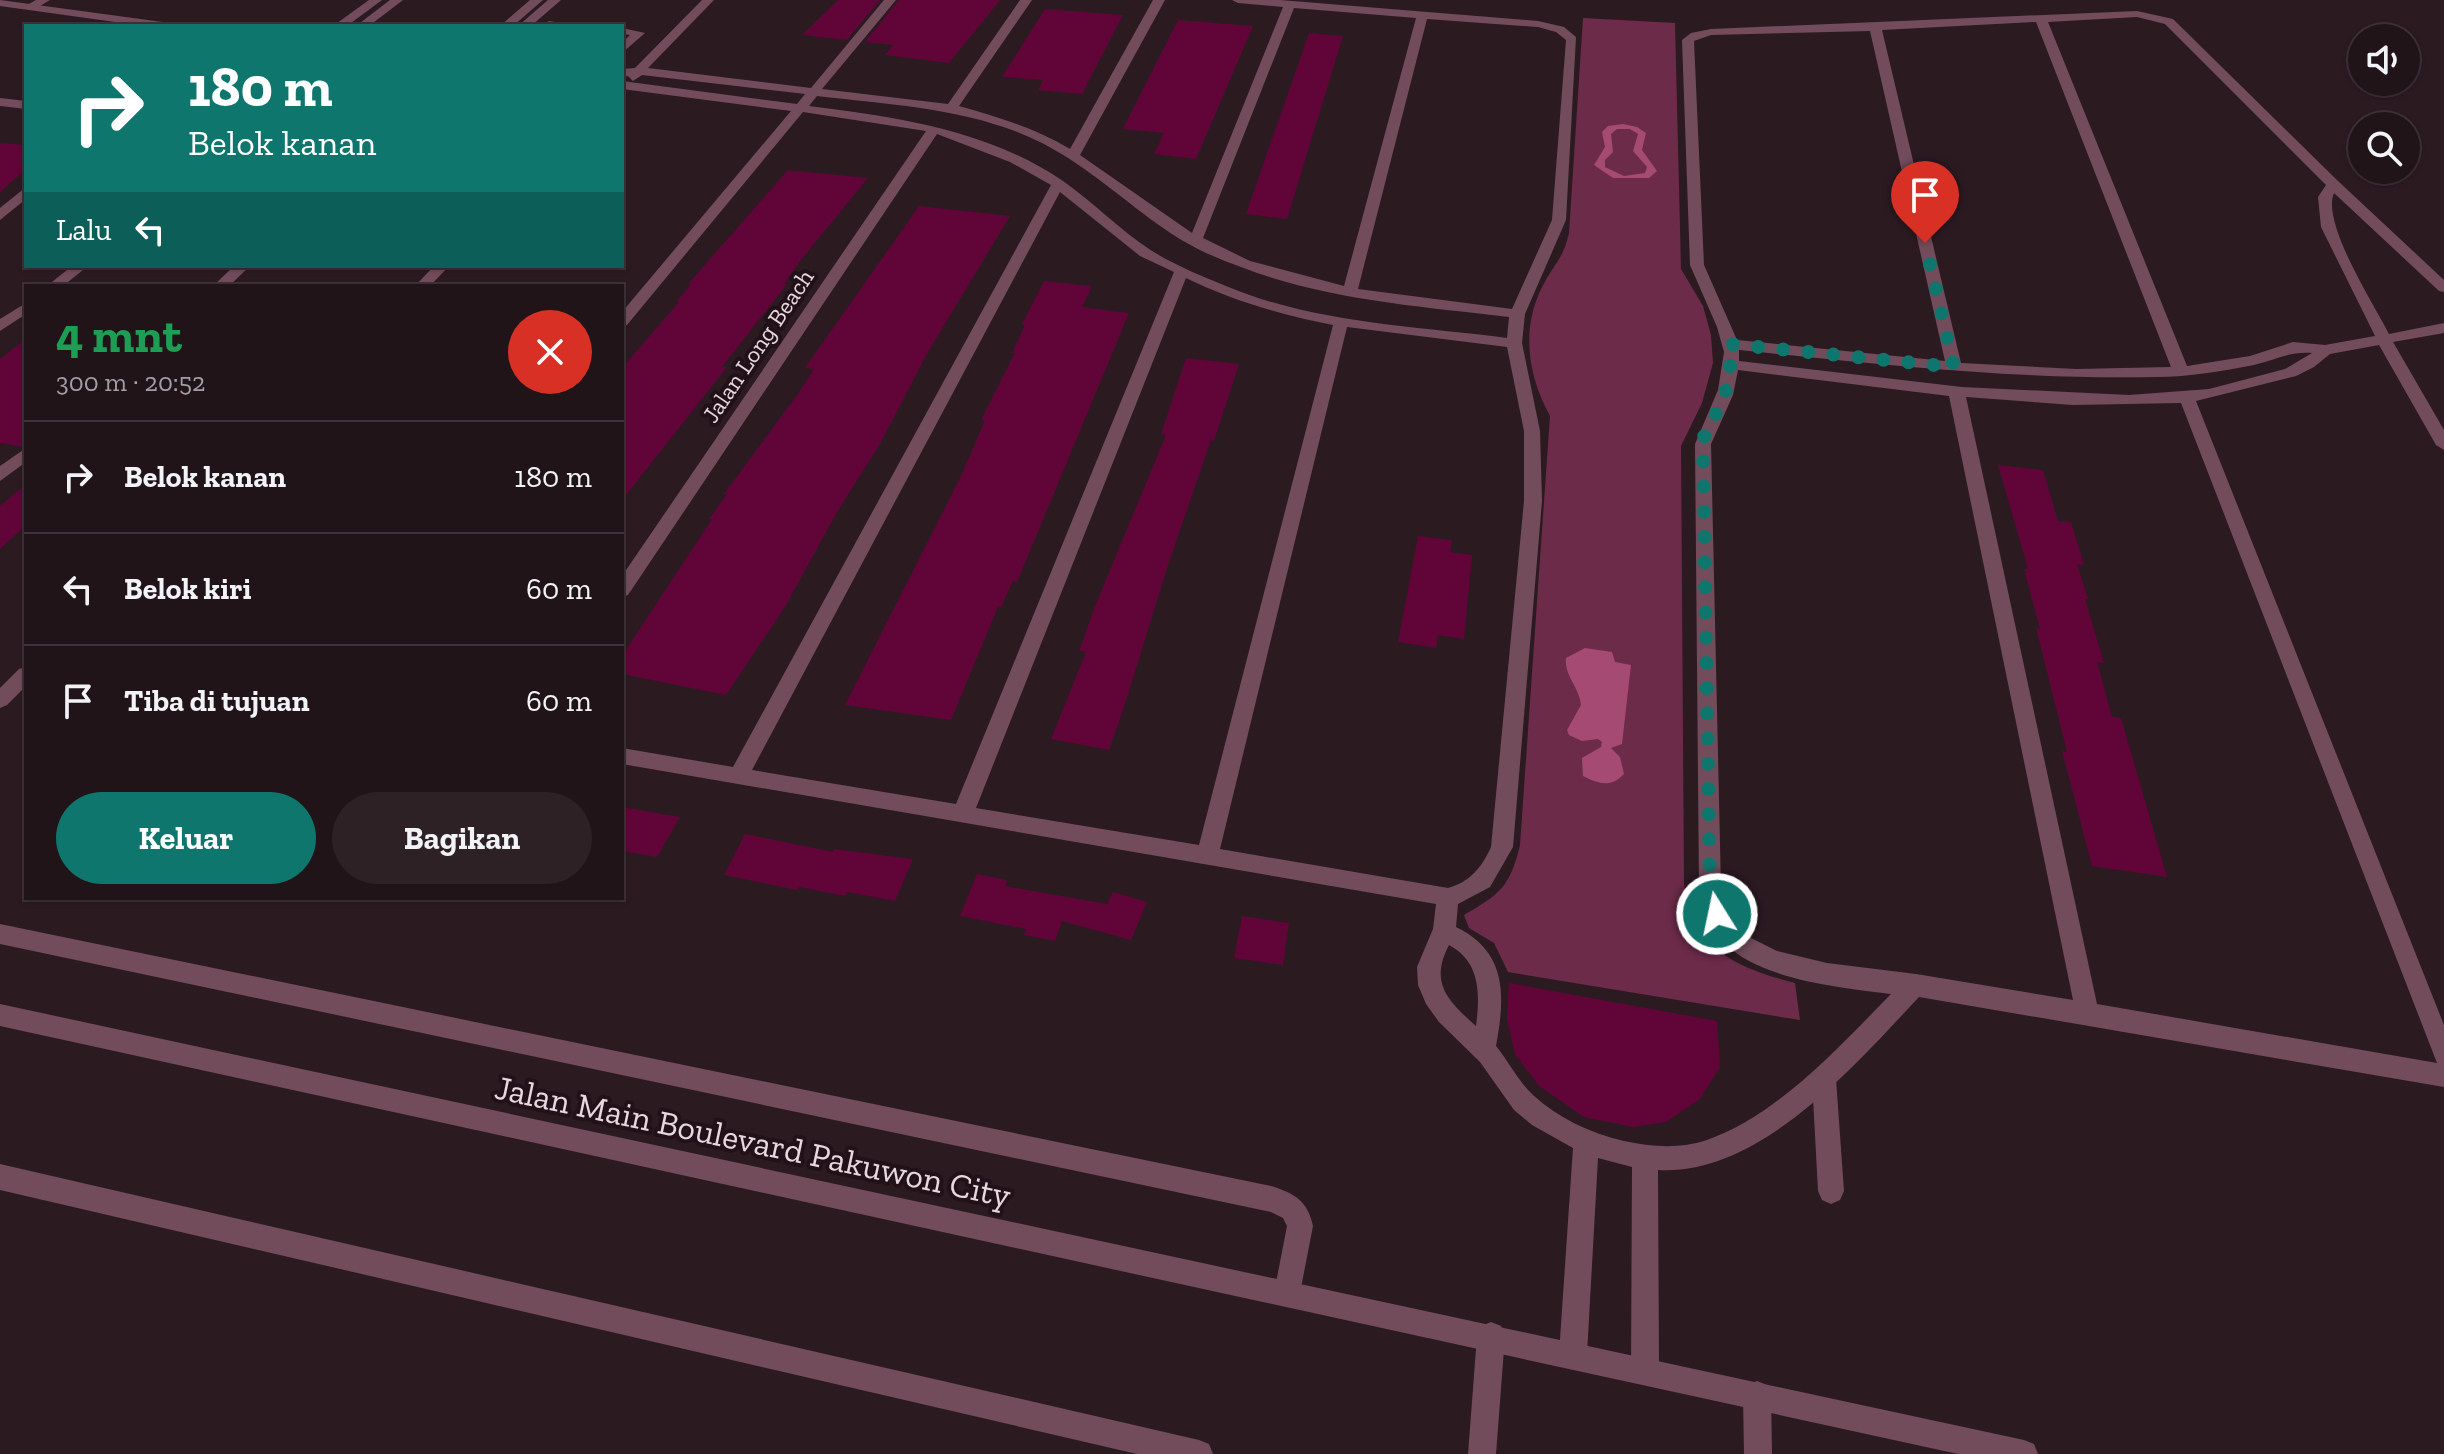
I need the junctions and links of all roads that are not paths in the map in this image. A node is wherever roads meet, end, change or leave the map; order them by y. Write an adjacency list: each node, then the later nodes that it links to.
1 (44, 0): 13 (street)
2 (376, 0): 17 (street)
3 (397, 0): 18 (street)
4 (537, 0): 19 (street)
5 (555, 0): 20 (street)
6 (708, 0): 24 (street)
7 (890, 0): 27 (street)
8 (1026, 0): 30 (street)
9 (1159, 0): 33 (street)
10 (1238, 0): 12 (street)
11 (4, 2): 13 (street)
12 (1289, 5): 14 (street); 38 (street)
13 (31, 7): 16 (street)
14 (1422, 16): 47 (street); 49 (street)
15 (2041, 20): 21 (street); 35 (street); 60 (street)
16 (155, 24)
17 (342, 24)
18 (365, 24)
19 (508, 24)
20 (526, 24)
21 (1875, 27): 56 (street); 59 (street)
22 (624, 31): 23 (street)
23 (624, 47)
24 (640, 71): 25 (street); 27 (street)
25 (624, 82)
26 (624, 83): 31 (street)
27 (812, 91): 30 (street); 31 (street)
28 (0, 102): 29 (street)
29 (24, 105)
30 (951, 108): 33 (street)
31 (797, 110): 32 (street); 50 (street)
32 (934, 129): 34 (street); 66 (street, Jalan Long Beach)
33 (1073, 156): 38 (street)
34 (1058, 184): 42 (street); 70 (street)
35 (2333, 184): 46 (street); 54 (street)
36 (24, 193): 37 (street)
37 (0, 216)
38 (1195, 242): 47 (street)
39 (78, 268): 43 (street)
40 (241, 268): 44 (street)
41 (440, 268): 45 (street)
42 (1181, 272): 51 (street); 71 (street)
43 (57, 284)
44 (222, 284)
45 (424, 284)
46 (2444, 288)
47 (1350, 292): 49 (street)
48 (23, 312): 52 (street)
49 (1517, 314): 55 (street)
50 (624, 320)
51 (1341, 322): 55 (street); 72 (street)
52 (0, 326)
53 (2444, 328): 54 (street)
54 (2384, 339): 57 (street); 63 (street)
55 (1514, 343): 73 (street)
56 (1730, 344): 58 (street); 59 (street)
57 (2325, 350): 60 (street); 62 (street)
58 (1732, 365): 61 (street); 76 (street)
59 (1954, 367): 60 (street)
60 (2181, 372)
61 (1956, 390): 62 (street); 77 (street)
62 (2187, 398): 80 (street)
63 (2444, 445)
64 (24, 455): 65 (street)
65 (0, 475)
66 (624, 587)
67 (24, 676): 68 (street)
68 (0, 700)
69 (624, 756): 70 (street)
70 (738, 776): 71 (street)
71 (963, 814): 72 (street)
72 (1207, 856): 73 (street)
73 (1448, 897): 74 (street)
74 (1444, 932): 79 (street); 79 (street)
75 (0, 934): 87 (street)
76 (1916, 984): 77 (street); 82 (street)
77 (2087, 1012): 81 (street)
78 (0, 1015): 87 (street, Jalan Main Boulevard Pakuwon City)
79 (1484, 1049): 83 (street)
80 (2444, 1055)
81 (2444, 1076)
82 (1824, 1079): 84 (street); 86 (street)
83 (1586, 1143): 84 (street); 89 (street)
84 (1645, 1156): 90 (street)
85 (0, 1177): 92 (street)
86 (1831, 1191)
87 (1287, 1293): 88 (street, Jalan Main Boulevard Pakuwon City)
88 (1491, 1336): 89 (street, Jalan Main Boulevard Pakuwon City); 93 (street)
89 (1573, 1354): 90 (street, Jalan Main Boulevard Pakuwon City)
90 (1645, 1370): 91 (street, Jalan Main Boulevard Pakuwon City)
91 (1757, 1395): 94 (street); 95 (street, Jalan Main Boulevard Pakuwon City)
92 (1199, 1454)
93 (1482, 1454)
94 (1758, 1454)
95 (2024, 1454)

